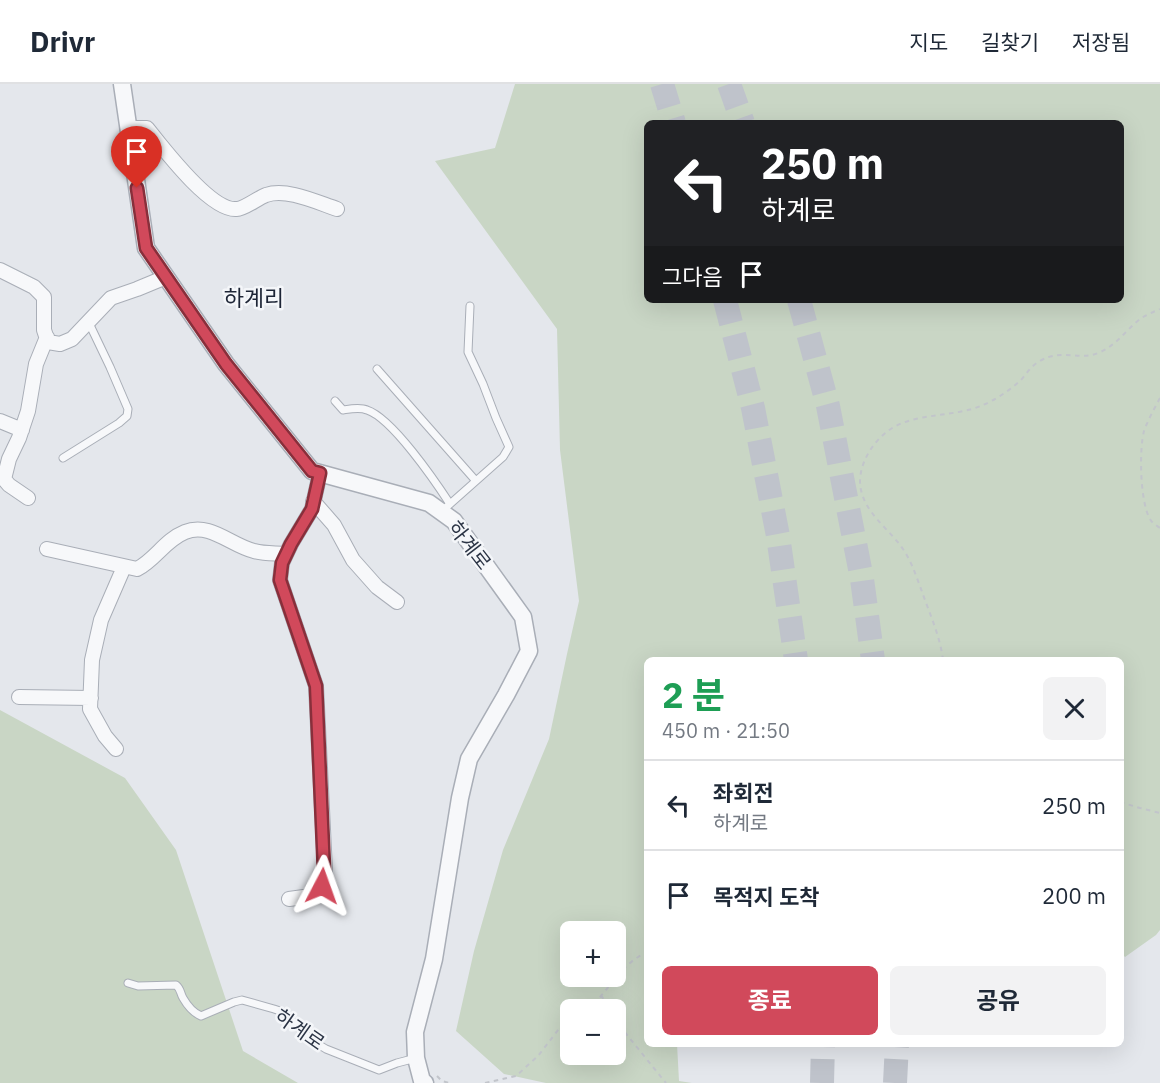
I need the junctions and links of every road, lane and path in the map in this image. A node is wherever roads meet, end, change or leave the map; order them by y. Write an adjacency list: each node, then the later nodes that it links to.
1 (122, 84): 2 (street, 하계로)
2 (129, 128): 3 (street); 5 (street, 하계로)
3 (337, 209)
4 (0, 270): 9 (street)
5 (166, 277): 8 (street); 16 (street, 하계로)
6 (470, 306): 17 (lane)
7 (1160, 309): 26 (path)
8 (88, 321): 9 (street); 15 (lane)
9 (46, 337): 14 (street)
10 (377, 369): 17 (lane)
11 (1160, 398): 21 (path)
12 (334, 400): 20 (lane)
13 (0, 421): 14 (street)
14 (22, 429): 18 (street)
15 (63, 458)
16 (320, 473): 19 (street); 20 (street, 하계로)
17 (476, 481): 20 (lane)
18 (28, 498)
19 (314, 501): 23 (street); 25 (street)
20 (446, 508): 40 (street, 하계로)
21 (1160, 528)
22 (47, 549): 24 (street)
23 (286, 554): 24 (street); 32 (street)
24 (124, 567): 28 (street)
25 (397, 602)
26 (942, 657)
27 (19, 697): 28 (street)
28 (91, 698): 29 (street)
29 (116, 749)
30 (1124, 803): 31 (path)
31 (1160, 813)
32 (289, 899)
33 (644, 954): 35 (path)
34 (128, 983): 40 (lane, 하계로)
35 (602, 995): 36 (path); 37 (path)
36 (598, 999)
37 (604, 999)
38 (560, 1028): 42 (path)
39 (626, 1034): 43 (path)
40 (416, 1058): 41 (street, 하계로)
41 (425, 1083)
42 (485, 1083)
43 (666, 1083)

